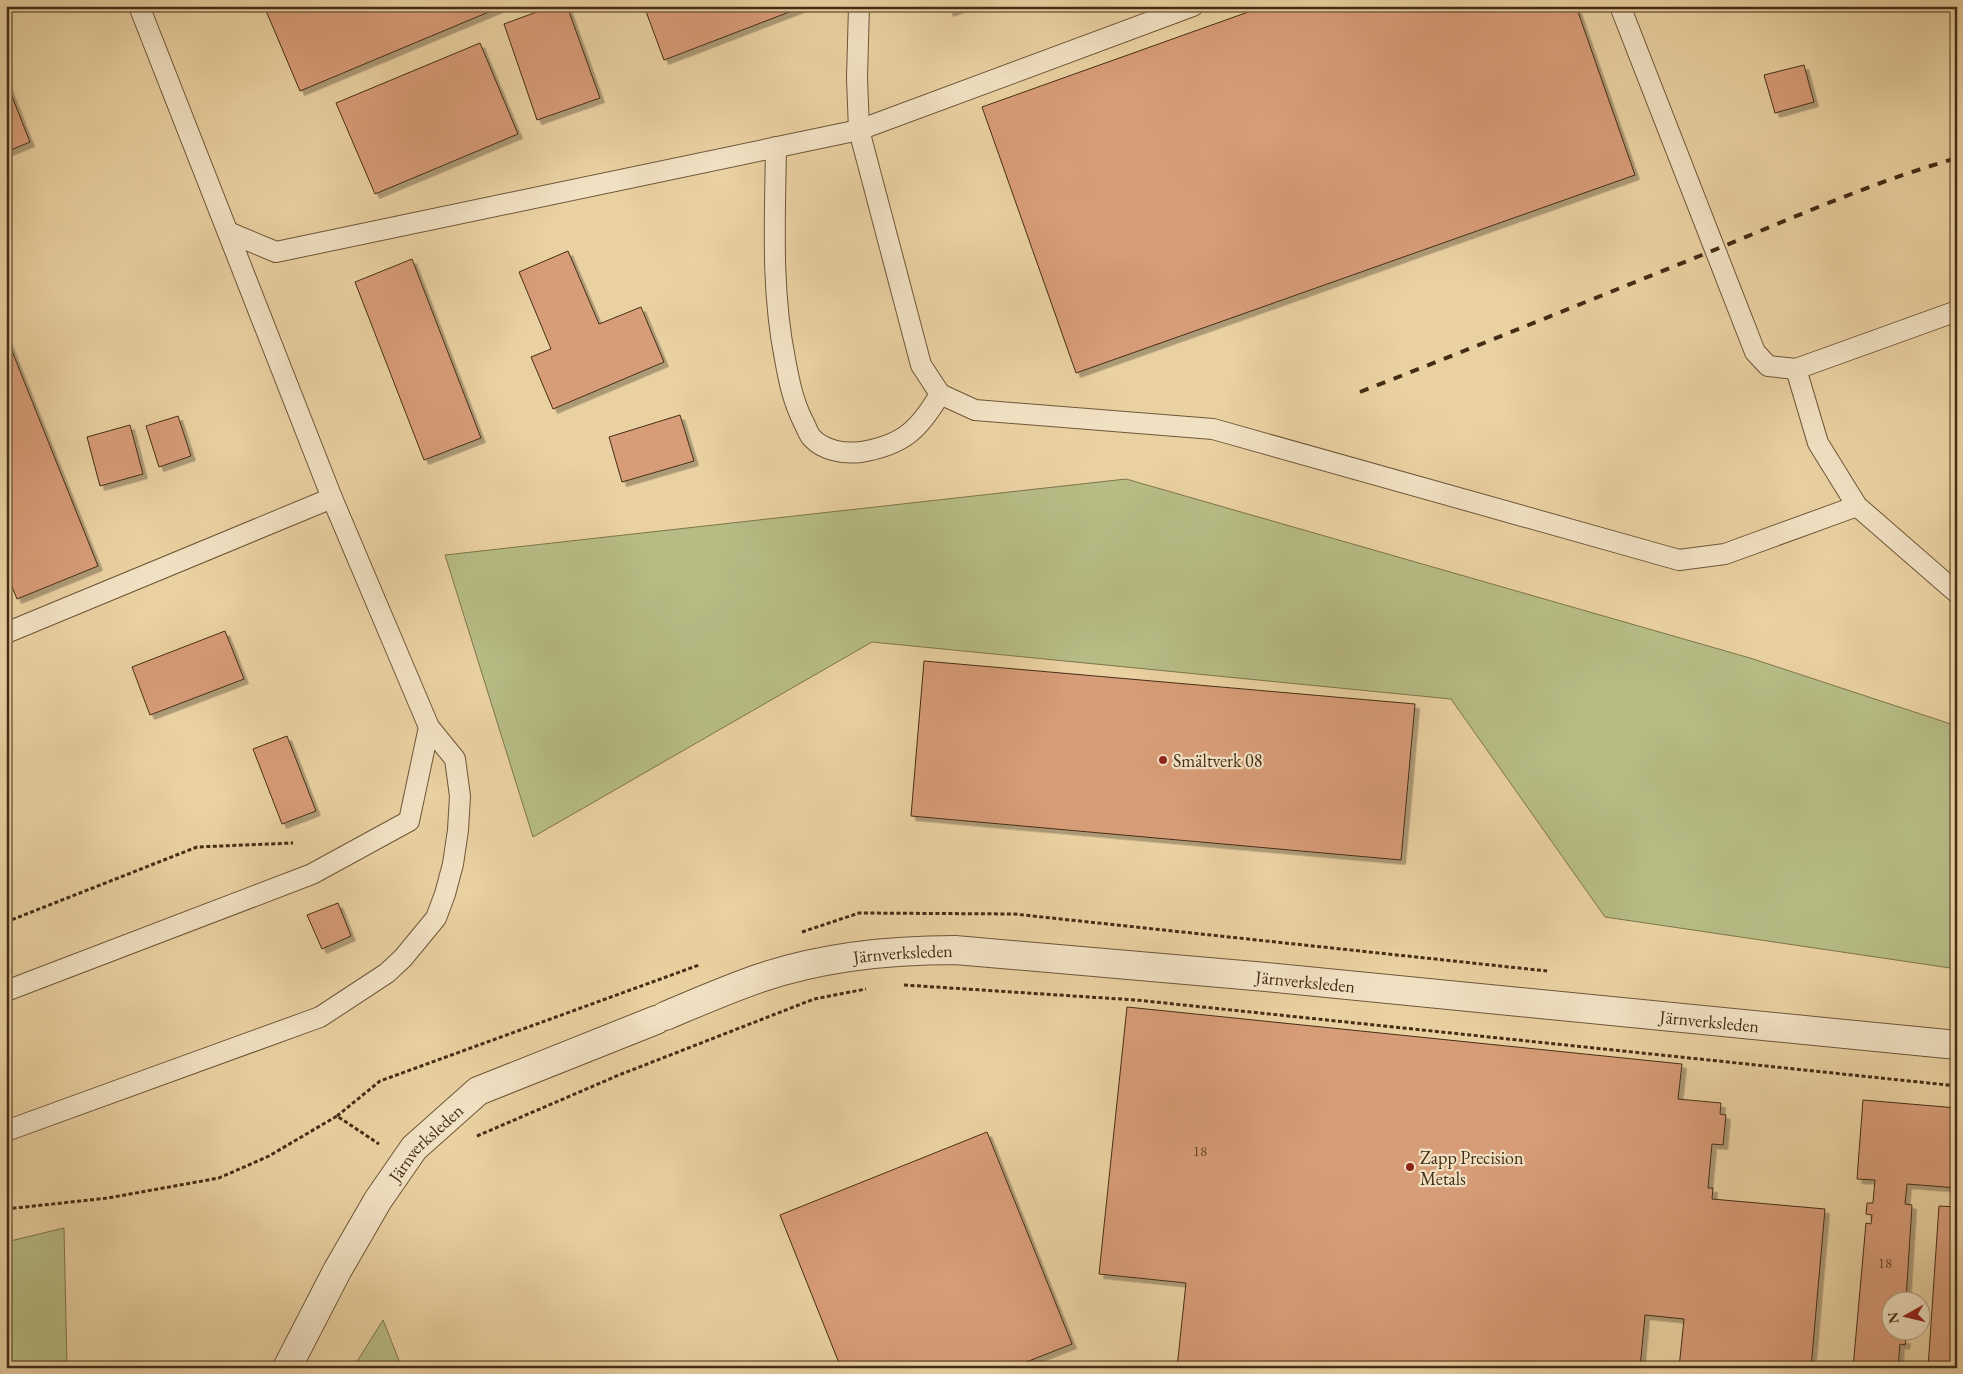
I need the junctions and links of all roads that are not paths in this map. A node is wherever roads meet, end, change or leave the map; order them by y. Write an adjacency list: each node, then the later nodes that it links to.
1 (139, 6): 7 (lane)
2 (859, 6): 5 (lane)
3 (1193, 6): 5 (lane)
4 (1620, 6): 9 (lane)
5 (859, 130): 6 (lane); 10 (lane)
6 (776, 147): 7 (lane); 10 (lane)
7 (228, 232): 11 (lane)
8 (1957, 311): 9 (lane)
9 (1796, 369): 12 (lane)
10 (940, 394): 12 (lane)
11 (332, 498): 14 (lane); 15 (lane)
12 (1857, 506): 13 (lane)
13 (1957, 593)
14 (6, 633)
15 (429, 727): 16 (lane); 18 (lane)
16 (6, 991)
17 (1957, 1045): 19 (street, Järnverksleden)
18 (6, 1131)
19 (287, 1368)

